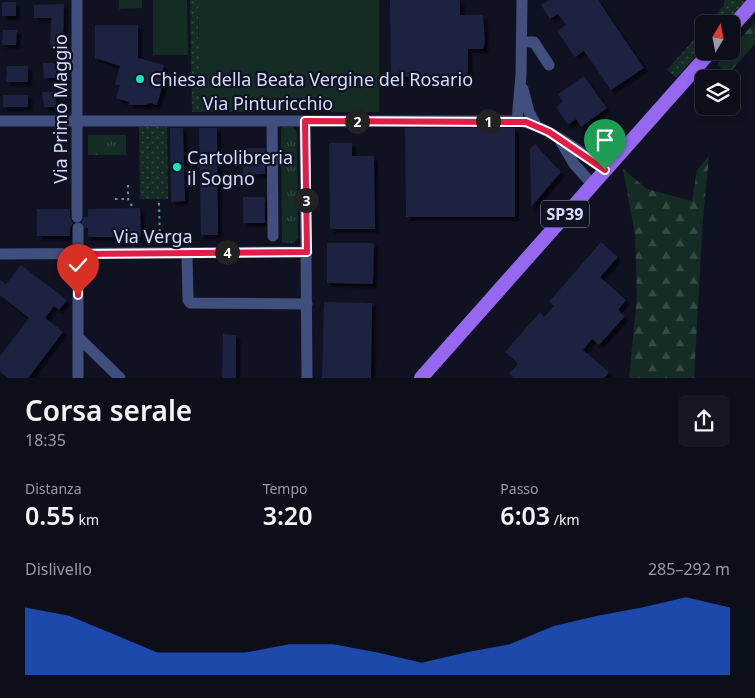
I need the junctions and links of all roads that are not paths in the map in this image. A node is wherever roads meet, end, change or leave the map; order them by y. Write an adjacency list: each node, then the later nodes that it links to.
1 (77, 0): 9 (street, Via Primo Maggio)
2 (522, 0): 5 (street)
3 (755, 2): 4 (main road)
4 (740, 18)
5 (522, 42): 7 (street); 8 (street)
6 (703, 60): 16 (main road, SP39)
7 (549, 65)
8 (521, 75): 13 (street); 14 (street)
9 (79, 119): 10 (street, Via Pinturicchio); 11 (street, Via Pinturicchio); 22 (street, Via Primo Maggio)
10 (0, 121)
11 (272, 121): 12 (street, Via Pinturicchio); 18 (street)
12 (305, 121): 13 (street, Via Pinturicchio); 19 (street)
13 (517, 121): 14 (street, Via Pinturicchio)
14 (536, 125): 15 (street, Via Pinturicchio)
15 (560, 141): 16 (street, Via Pinturicchio); 17 (street)
16 (605, 170): 17 (main road, SP39)
17 (592, 184): 28 (main road, SP39)
18 (273, 236)
19 (307, 252): 20 (street, Via Verga); 23 (street)
20 (187, 253): 22 (street, Via Verga); 23 (street)
21 (0, 254): 22 (street, Via Verga)
22 (78, 254): 24 (street, Via Primo Maggio)
23 (307, 304): 27 (street)
24 (78, 337): 25 (street, Via Primo Maggio); 26 (street)
25 (78, 378)
26 (120, 378)
27 (307, 378)
28 (421, 378)

